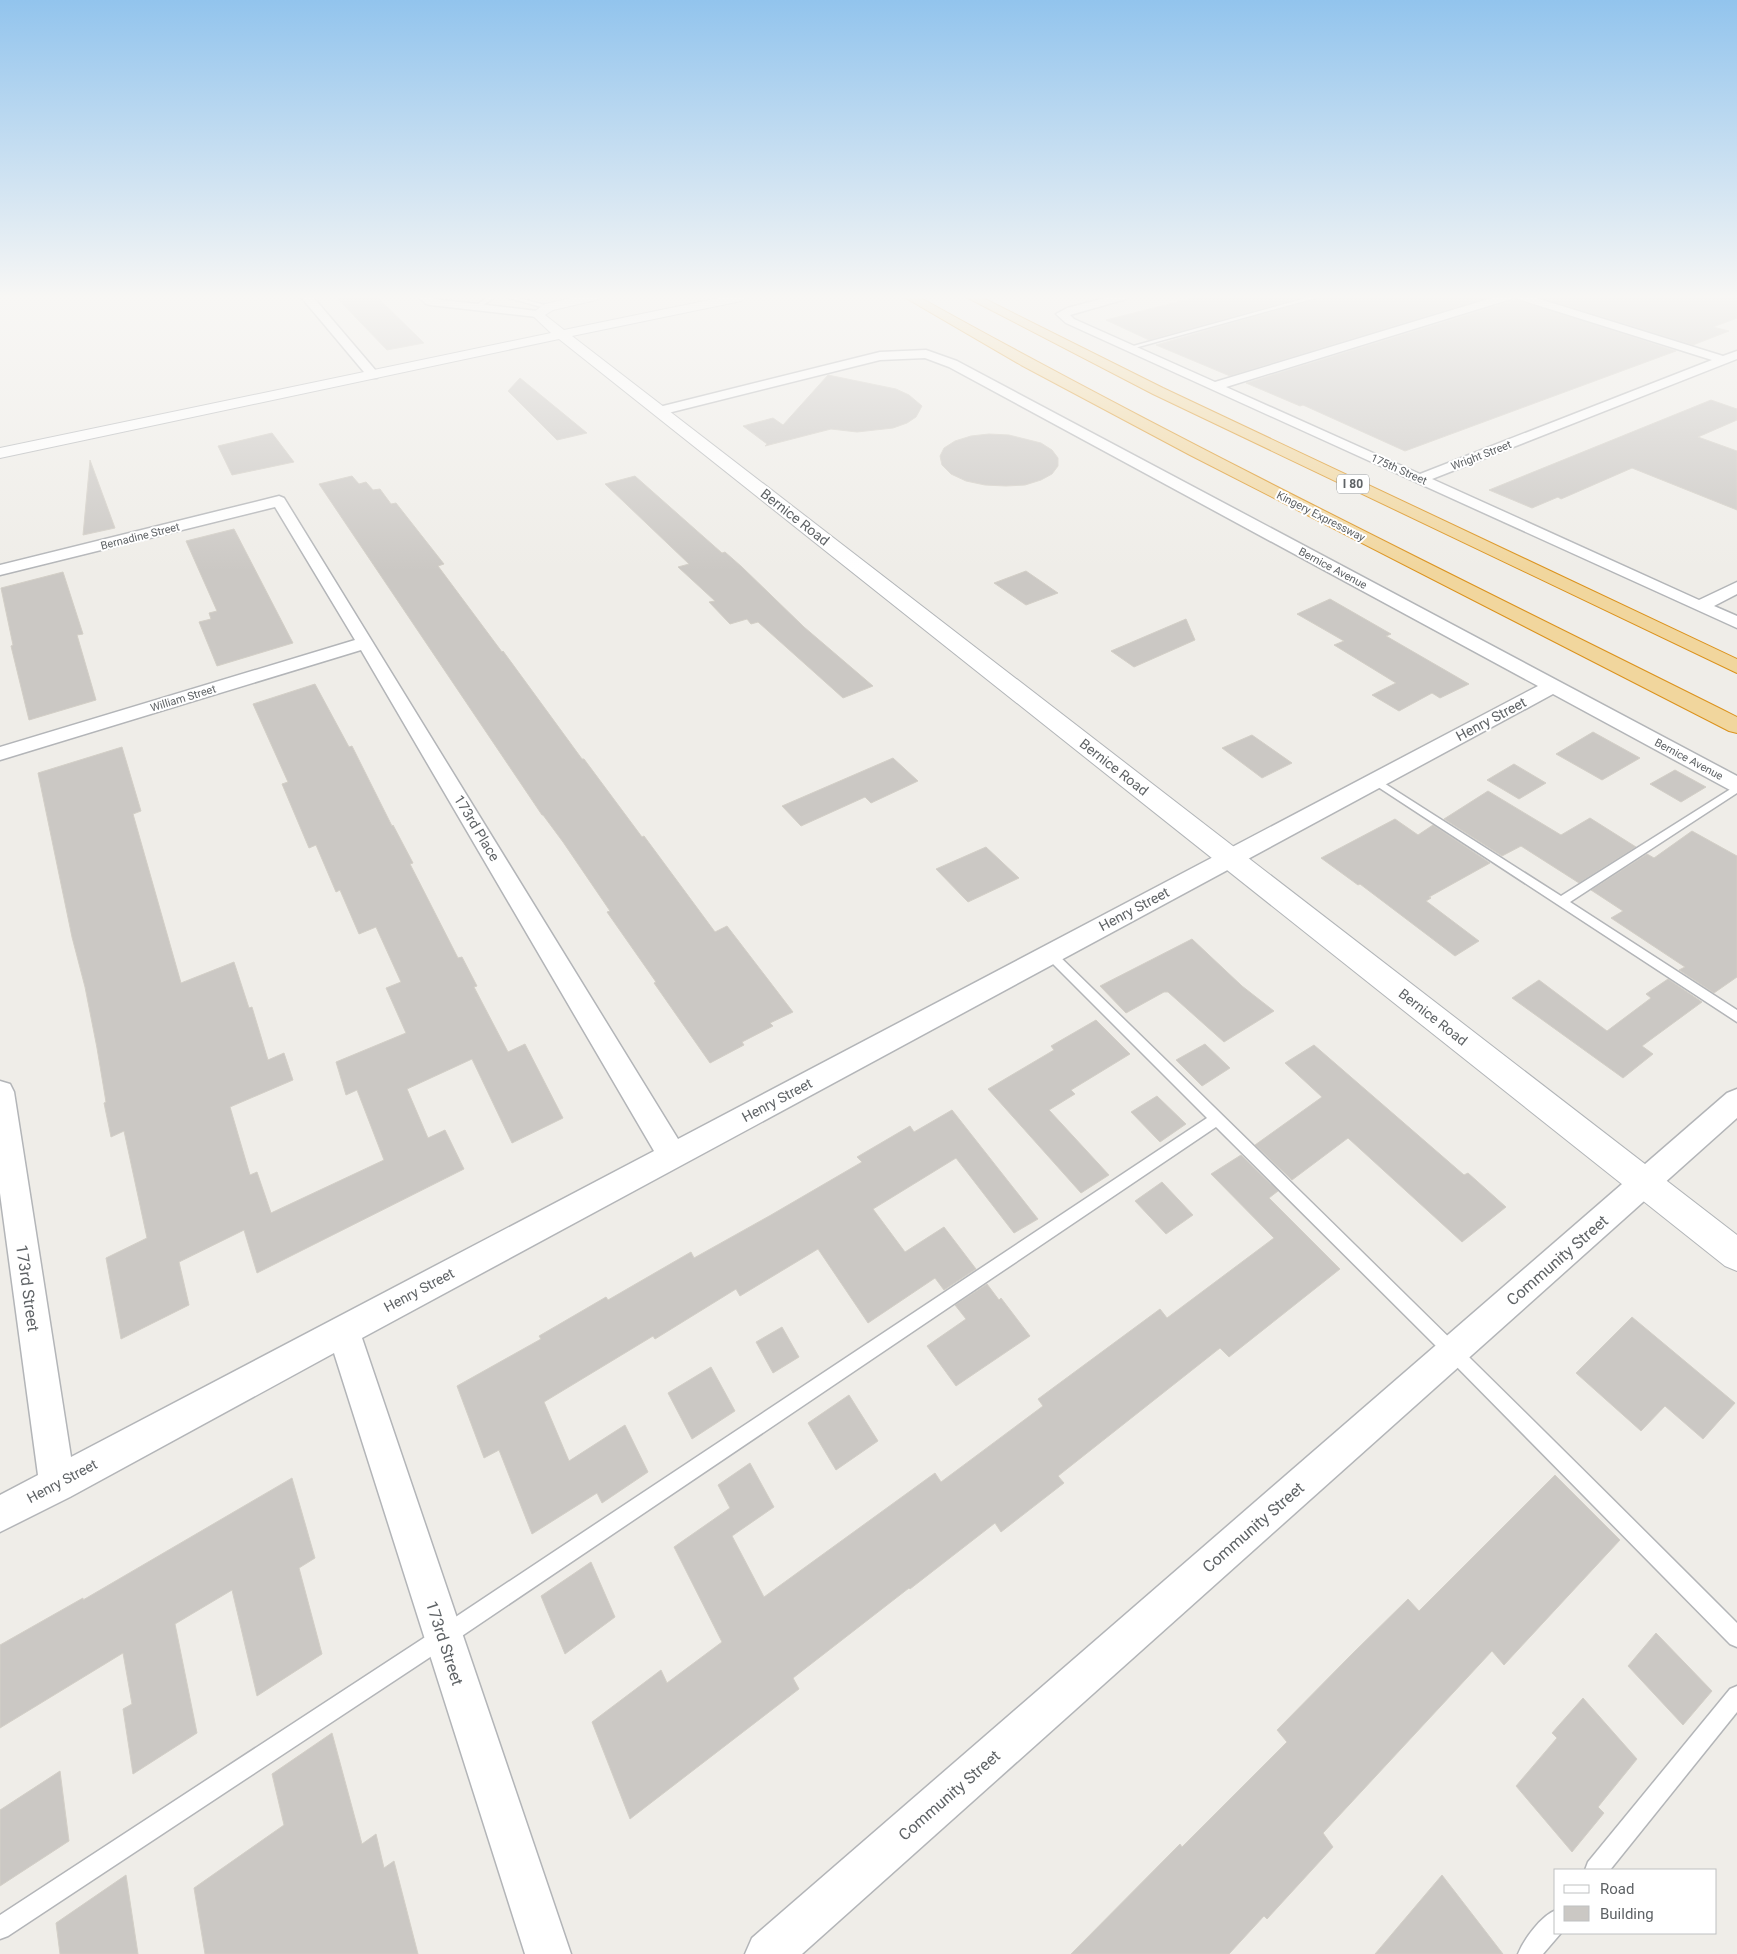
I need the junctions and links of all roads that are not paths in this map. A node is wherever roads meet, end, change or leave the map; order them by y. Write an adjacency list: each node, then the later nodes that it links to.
1 (310, 388): 10 (street)
2 (630, 388): 9 (street, Bernice Road)
3 (754, 388): 9 (street, Bernice Avenue)
4 (998, 388): 19 (street, Bernice Avenue)
5 (1075, 388): 20 (highway, Kingery Expressway)
6 (1151, 388): 18 (highway, I 80)
7 (1220, 388): 11 (street, 175th Street)
8 (1651, 388): 11 (street, Wright Street)
9 (660, 412): 24 (street, Bernice Road)
10 (0, 453)
11 (1420, 479): 15 (street, 175th Street)
12 (279, 501): 13 (street, Bernadine Street); 17 (street, 173rd Place)
13 (0, 570)
14 (1737, 587): 15 (street)
15 (1700, 606): 16 (street, 175th Street)
16 (1737, 623)
17 (366, 643): 21 (street, William Street); 31 (street, 173rd Place)
18 (1737, 667)
19 (1553, 686): 22 (street, Henry Street); 23 (street, Bernice Avenue)
20 (1737, 726)
21 (0, 754)
22 (1376, 781): 24 (street, Henry Street); 25 (lane)
23 (1737, 786): 25 (lane)
24 (1230, 858): 26 (street, Henry Street); 32 (street, Bernice Road)
25 (1561, 902): 27 (lane)
26 (1050, 954): 30 (lane); 31 (street, Henry Street)
27 (1737, 1017)
28 (0, 1092): 36 (street, 173rd Street)
29 (1737, 1101): 32 (street, Community Street)
30 (1218, 1118): 35 (lane); 38 (lane)
31 (672, 1155): 34 (street, Henry Street)
32 (1644, 1182): 33 (street, Bernice Road); 35 (street, Community Street)
33 (1737, 1255)
34 (343, 1331): 36 (street, Henry Street); 38 (street, 173rd Street)
35 (1453, 1351): 39 (lane); 45 (street, Community Street)
36 (57, 1484): 37 (street, Henry Street)
37 (0, 1514)
38 (443, 1636): 43 (lane); 44 (street, 173rd Street)
39 (1737, 1637)
40 (1737, 1696): 41 (lane)
41 (1597, 1869)
42 (1554, 1923): 46 (lane)
43 (0, 1928)
44 (548, 1954)
45 (768, 1954)
46 (1529, 1954)

